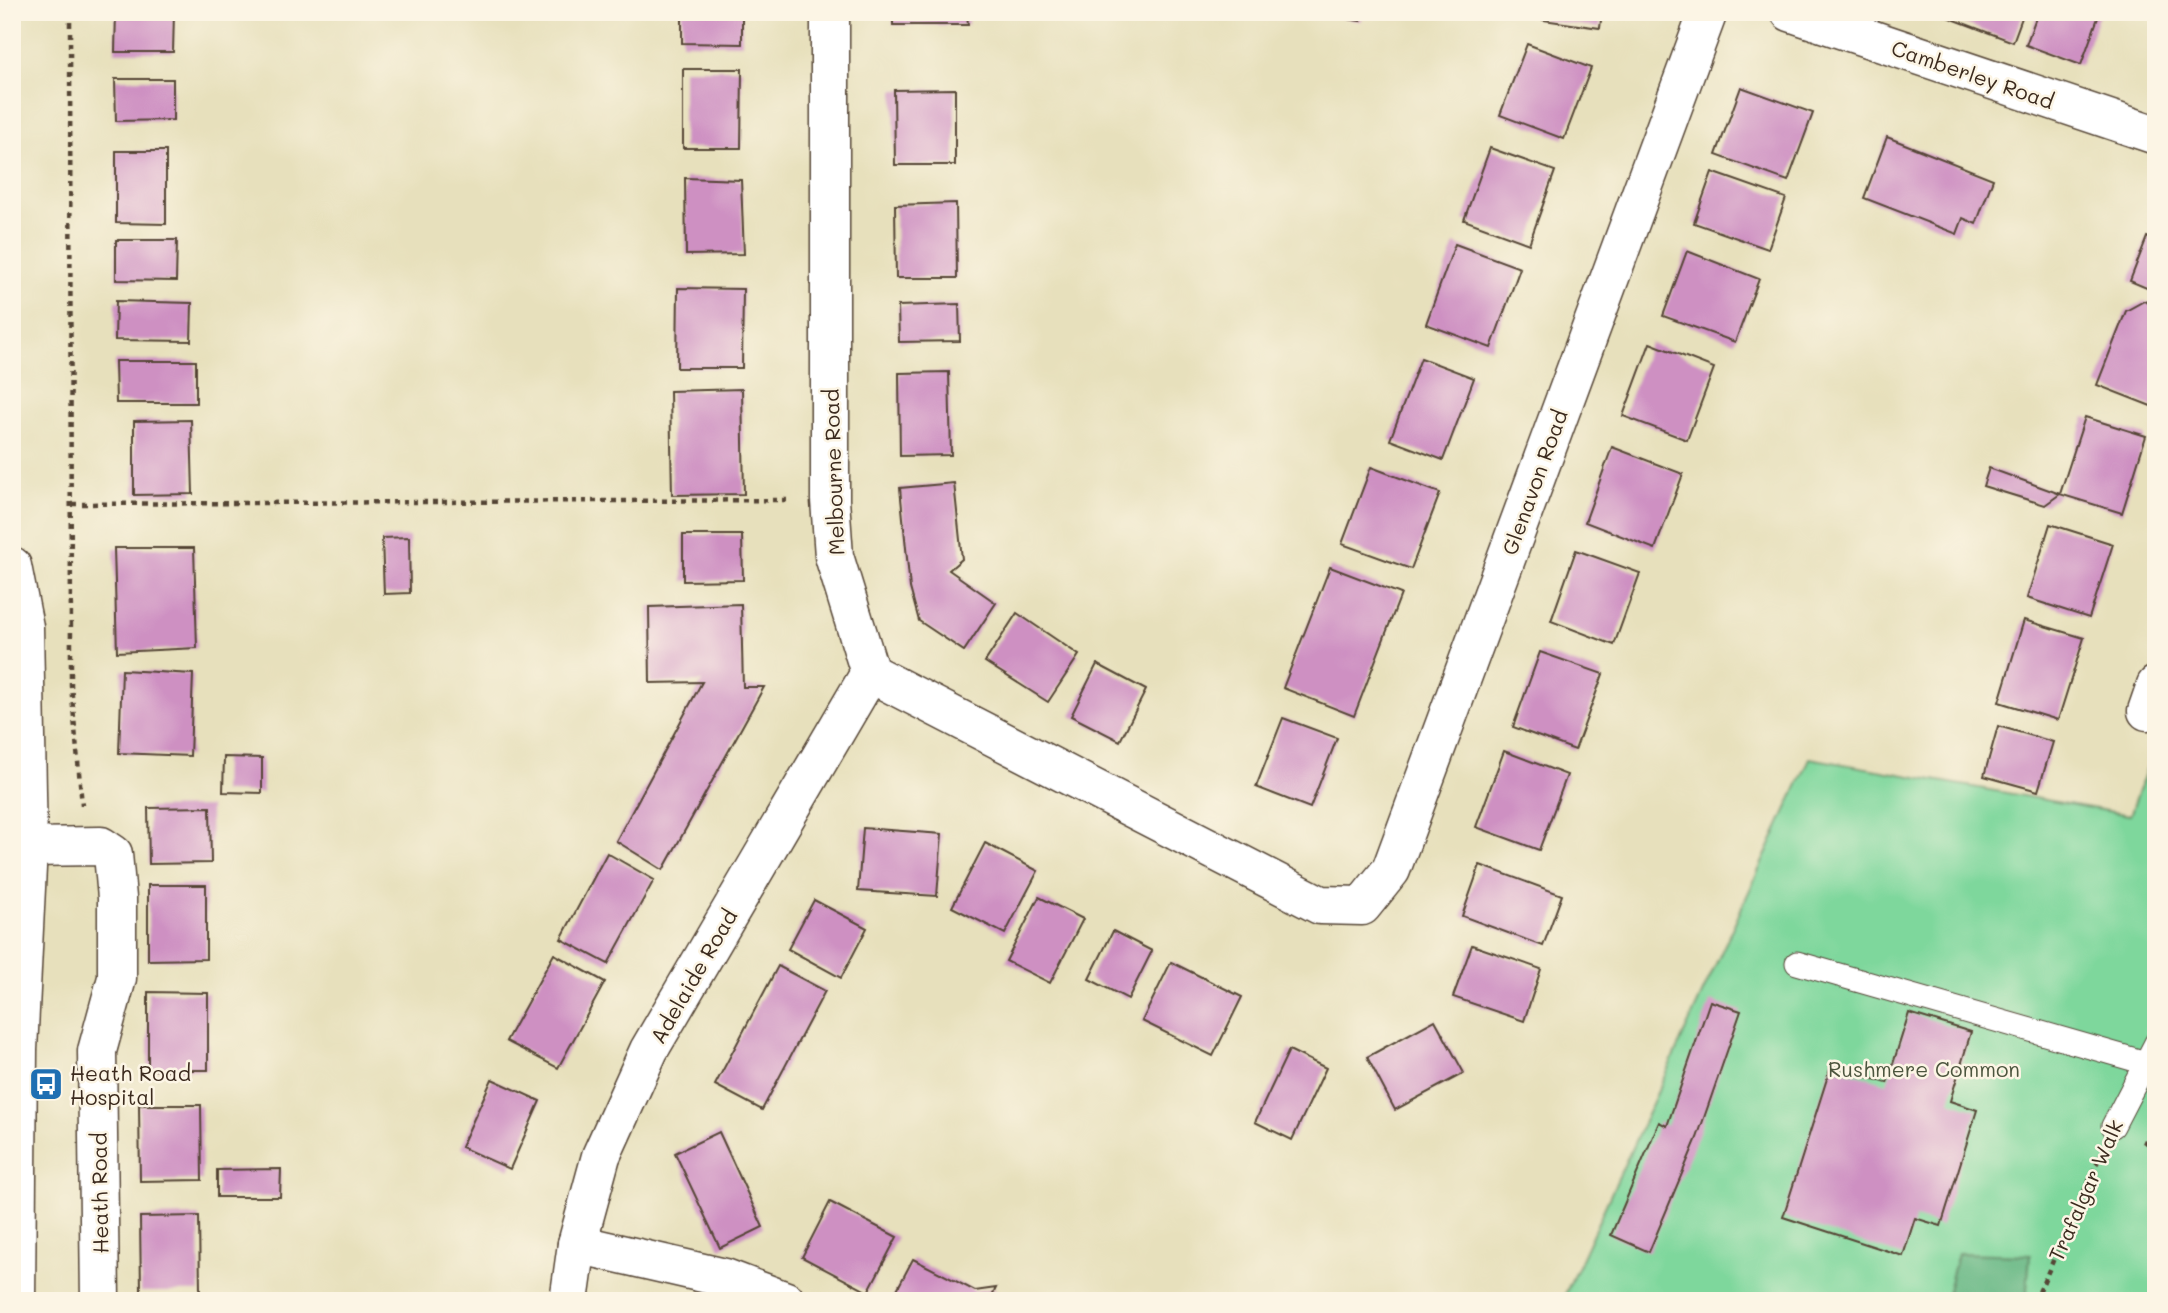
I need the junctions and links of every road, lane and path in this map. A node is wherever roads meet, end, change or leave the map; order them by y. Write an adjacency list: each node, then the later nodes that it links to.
1 (70, 12): 7 (path)
2 (830, 12): 6 (street, Melbourne Road)
3 (1708, 12): 9 (street, Glenavon Road)
4 (1790, 12): 5 (street, Camberley Road)
5 (2156, 135)
6 (830, 500): 7 (path); 9 (street, Melbourne Road)
7 (72, 504): 10 (path)
8 (12, 566): 10 (street)
9 (870, 673): 14 (street, Adelaide Road)
10 (56, 846): 15 (street); 16 (street, Heath Road)
11 (1797, 963): 12 (lane)
12 (2151, 1053): 13 (lane, Trafalgar Walk)
13 (2113, 1126): 19 (path, Trafalgar Walk)
14 (577, 1244): 17 (street, Adelaide Road); 18 (street)
15 (16, 1301)
16 (100, 1301)
17 (569, 1301)
18 (786, 1301)
19 (2035, 1301)

